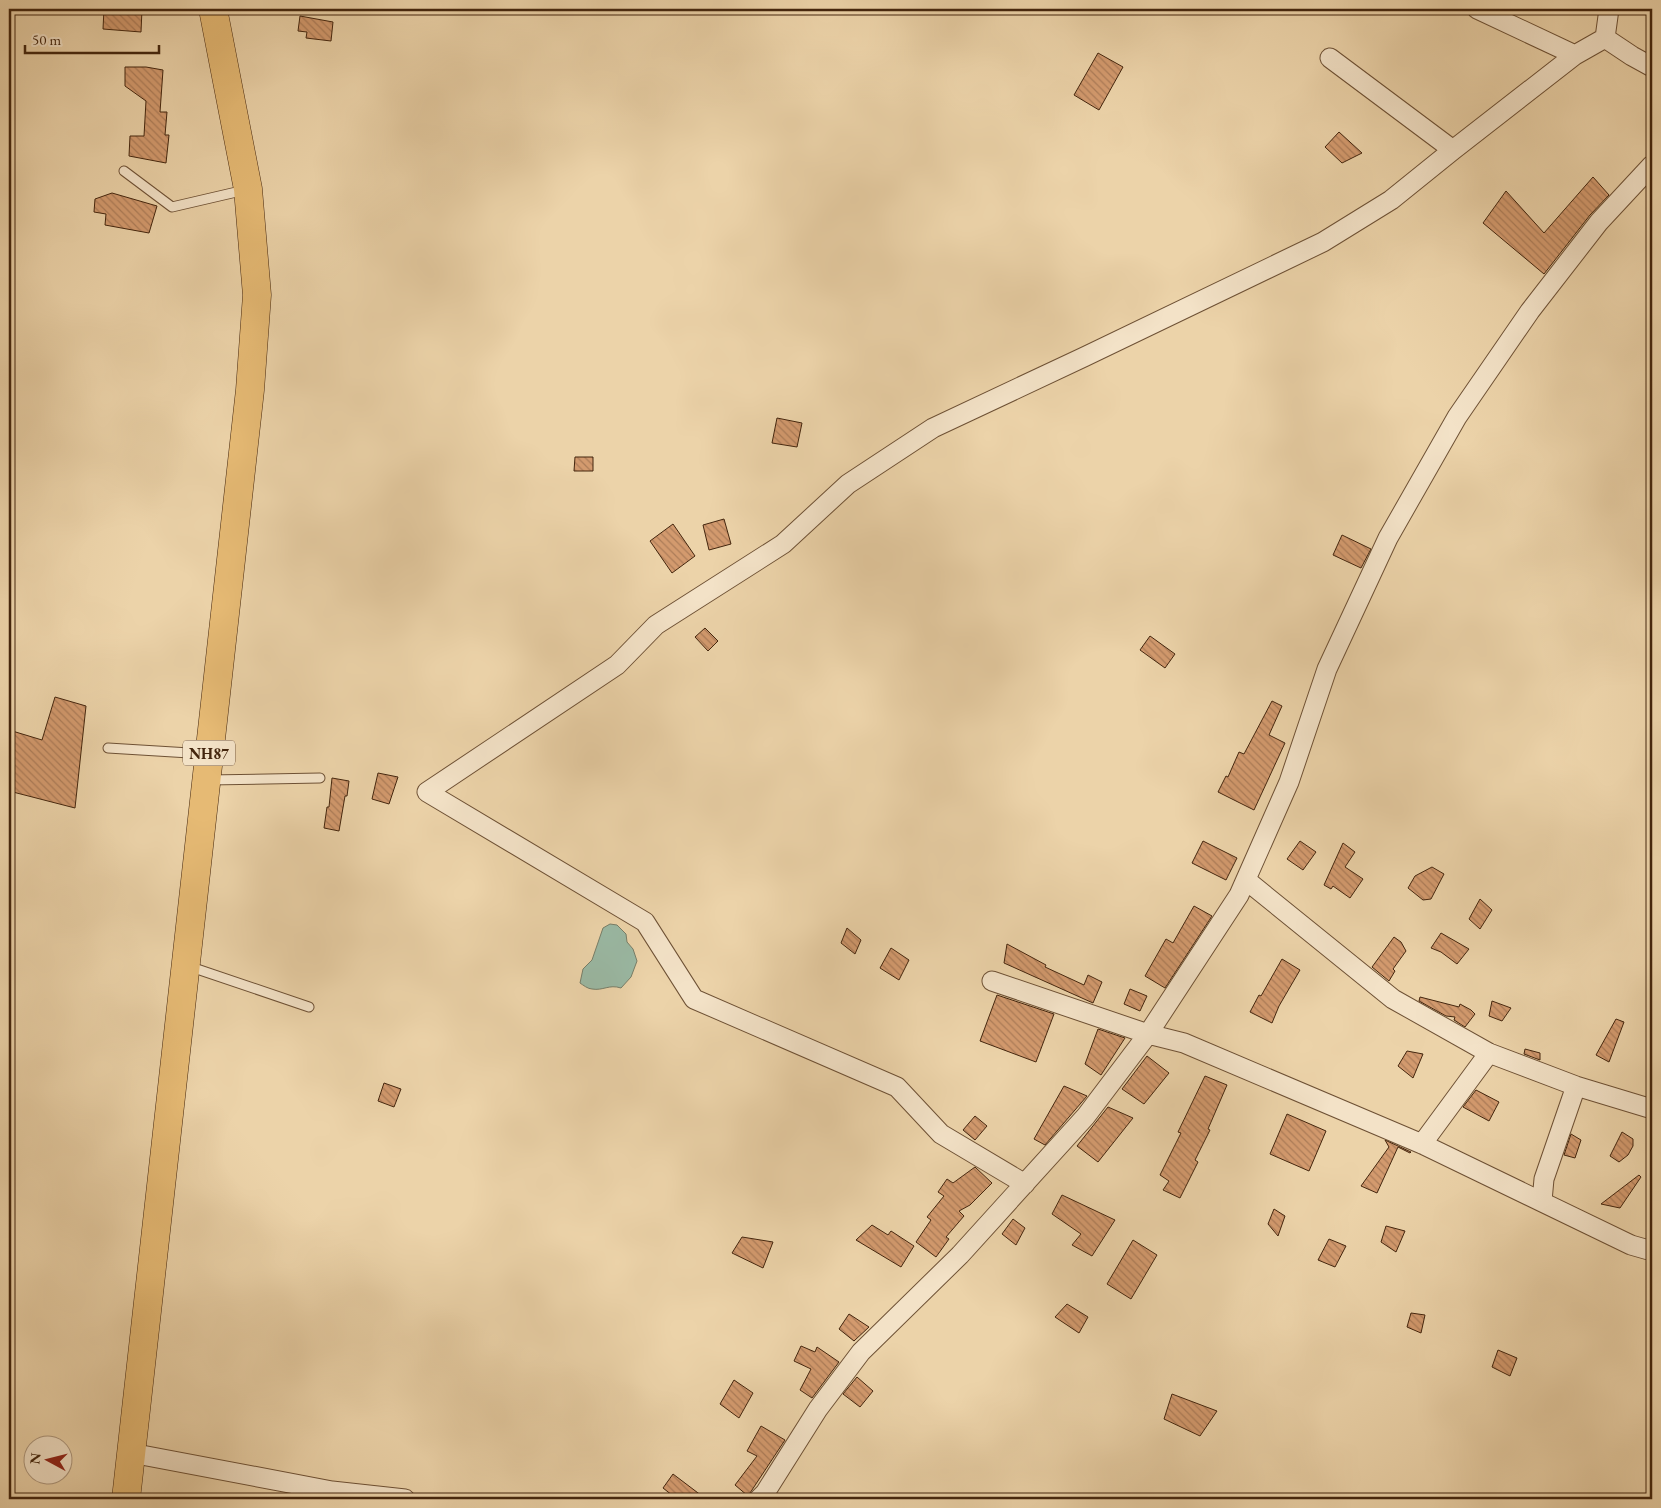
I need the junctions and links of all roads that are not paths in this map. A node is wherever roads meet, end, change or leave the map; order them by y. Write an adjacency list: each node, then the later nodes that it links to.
1 (213, 9): 11 (highway, NH87)
2 (1477, 9): 5 (street)
3 (1609, 9): 4 (street)
4 (1606, 38): 5 (street); 7 (street)
5 (1575, 55): 8 (street)
6 (1330, 58): 8 (street)
7 (1652, 67)
8 (1453, 150): 24 (street)
9 (1652, 165): 15 (street)
10 (124, 171): 11 (lane)
11 (248, 189): 13 (highway, NH87)
12 (108, 748): 13 (lane)
13 (207, 767): 14 (lane); 16 (highway, NH87)
14 (320, 778)
15 (1246, 880): 19 (street); 20 (street)
16 (185, 966): 18 (lane); 27 (highway, NH87)
17 (992, 981): 19 (street)
18 (309, 1007)
19 (1148, 1034): 23 (street); 24 (street)
20 (1489, 1053): 21 (street); 23 (street)
21 (1576, 1086): 22 (street); 25 (street)
22 (1652, 1109)
23 (1422, 1144): 25 (street)
24 (1025, 1184): 31 (street)
25 (1542, 1200): 26 (street)
26 (1652, 1251)
27 (131, 1453): 28 (street); 29 (highway, NH87)
28 (332, 1495): 30 (street)
29 (126, 1499)
30 (405, 1499)
31 (759, 1499)

